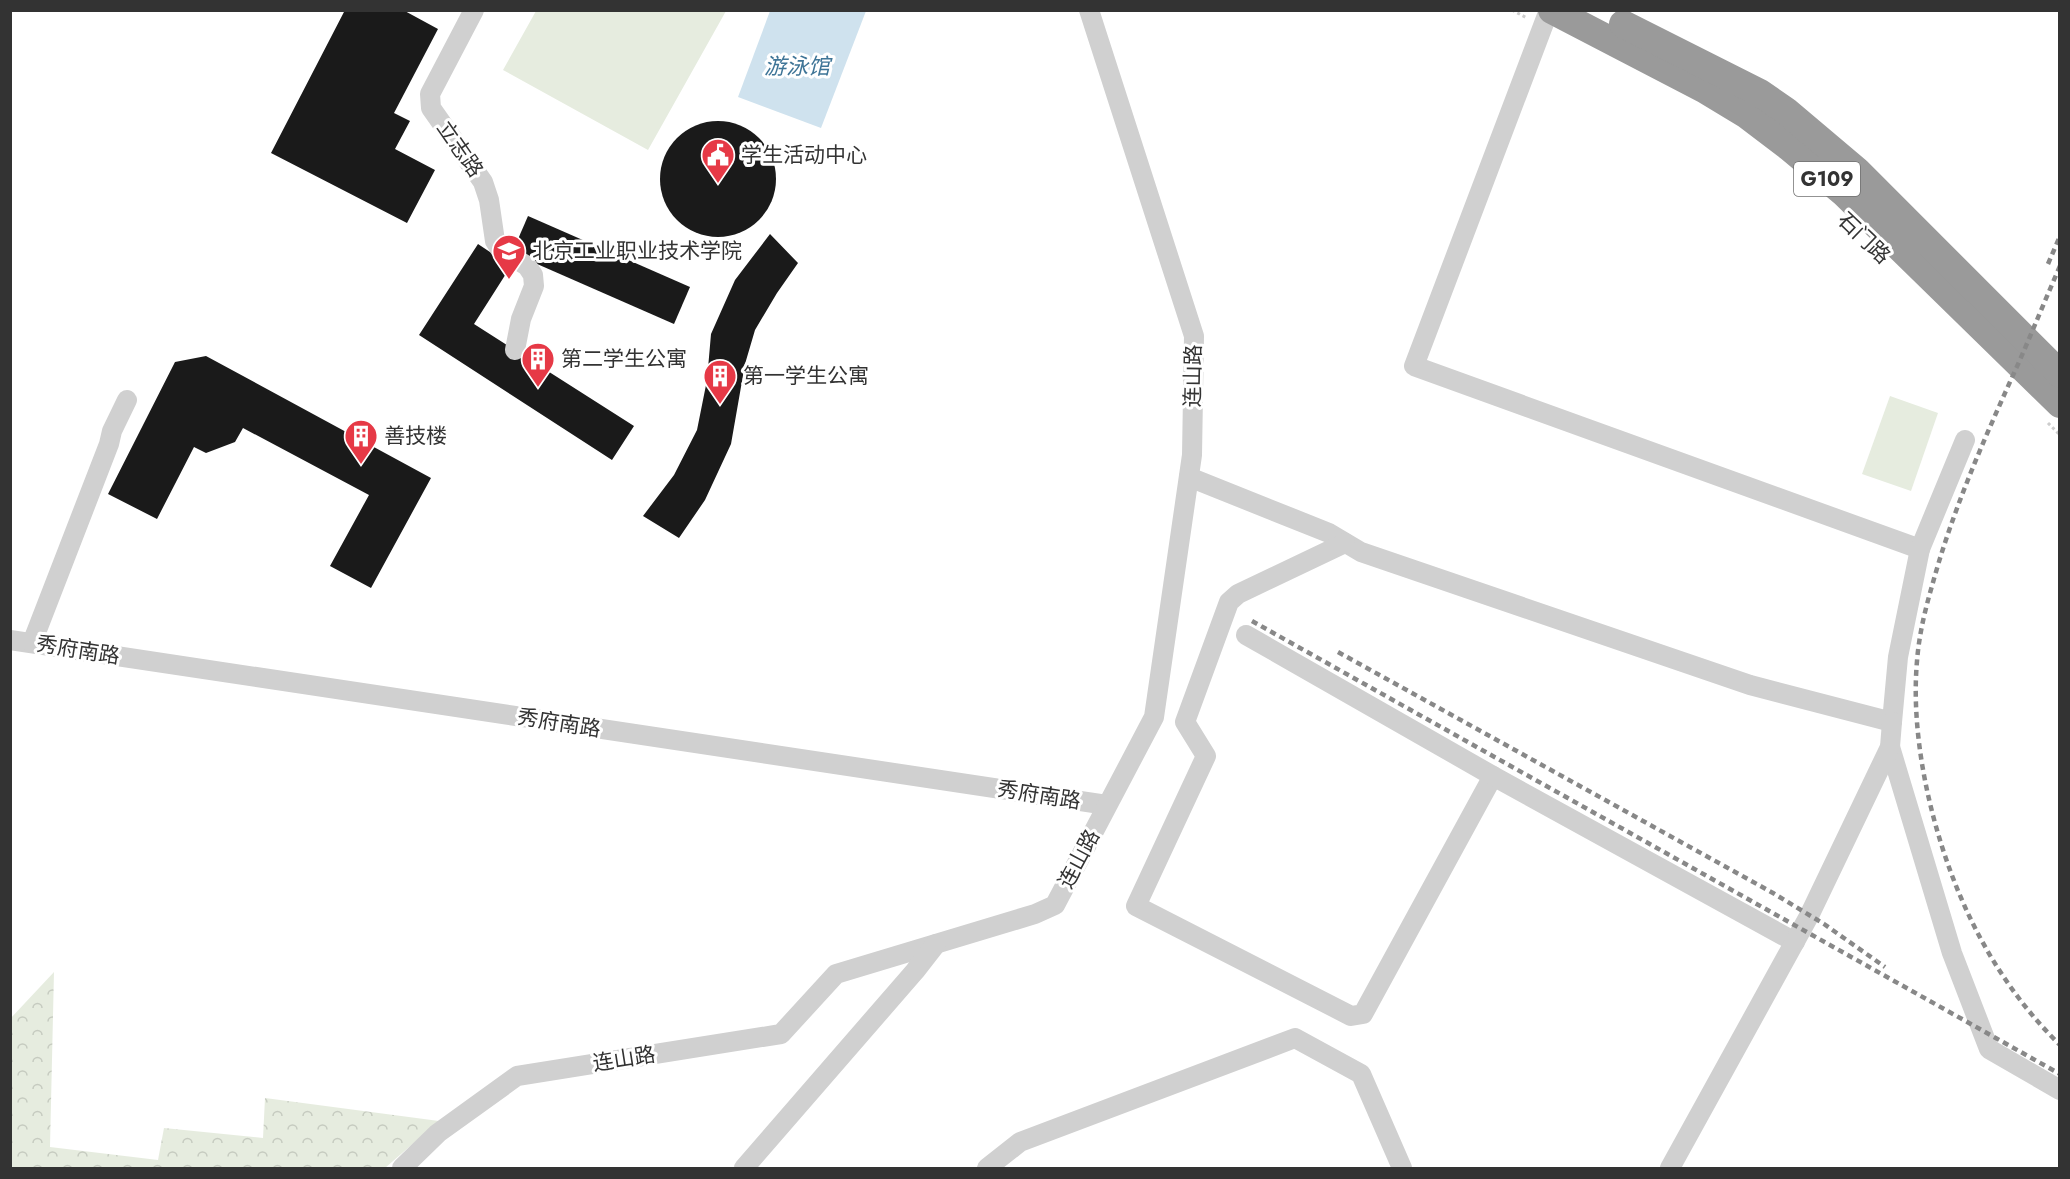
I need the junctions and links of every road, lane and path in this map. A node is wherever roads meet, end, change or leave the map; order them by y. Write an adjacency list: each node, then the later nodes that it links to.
1 (474, 10): 6 (street, 立志路)
2 (1089, 10): 12 (street, 连山路)
3 (1512, 10): 5 (path)
4 (1595, 10): 7 (highway, 石门路 / G109)
5 (1548, 16): 9 (highway, 石门路 / G109); 14 (street)
6 (515, 350)
7 (2060, 374)
8 (127, 400): 17 (street)
9 (2052, 412): 10 (path)
10 (2060, 435)
11 (1965, 440): 14 (street)
12 (1189, 477): 13 (street); 18 (street, 连山路)
13 (1345, 543): 19 (street); 20 (street)
14 (1920, 549): 20 (street)
15 (1246, 635): 22 (street)
16 (10, 640): 17 (street, 秀府南路)
17 (32, 643): 23 (street, 秀府南路)
18 (1156, 708): 19 (street); 23 (street, 连山路)
19 (1185, 722): 22 (street)
20 (1892, 722): 21 (street)
21 (1890, 747): 24 (street); 26 (street)
22 (1493, 776): 24 (street)
23 (1107, 806): 25 (street, 连山路)
24 (1795, 942): 31 (street)
25 (936, 944): 27 (street, 连山路); 28 (street)
26 (2060, 1090)
27 (402, 1168)
28 (744, 1168)
29 (987, 1168): 30 (street)
30 (1402, 1168)
31 (1670, 1168)

